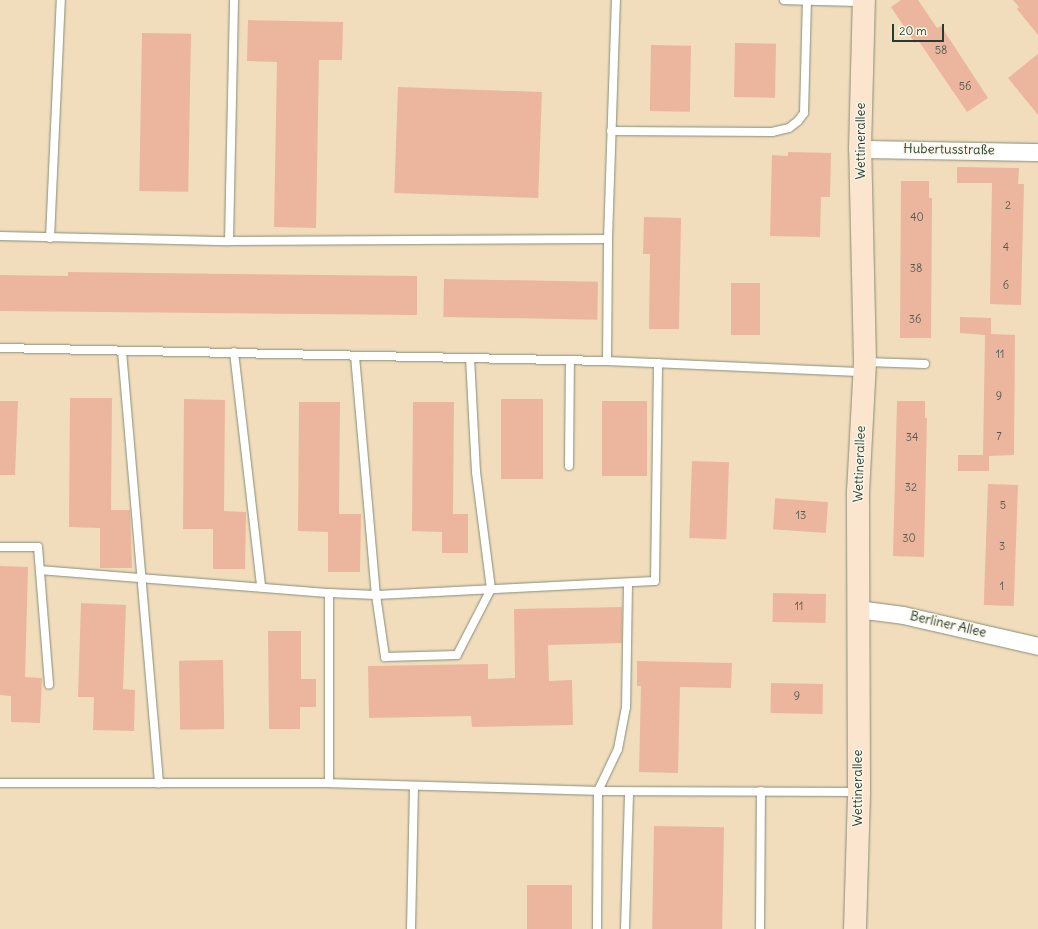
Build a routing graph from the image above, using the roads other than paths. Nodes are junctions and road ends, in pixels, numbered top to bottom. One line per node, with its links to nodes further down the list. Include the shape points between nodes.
1 (62, 0): 11 (lane)
2 (234, 0): 13 (lane)
3 (616, 0): 7 (lane)
4 (784, 0): 5 (lane)
5 (807, 0): 6 (lane); 7 (lane, via 804,113 789,128 772,132)
6 (864, 1): 8 (street, Wettinerallee)
7 (611, 131): 12 (lane)
8 (860, 149): 9 (street, Hubertusstraße); 23 (street, Wettinerallee)
9 (1038, 152)
10 (0, 236): 11 (lane)
11 (50, 238): 13 (lane)
12 (608, 239): 13 (lane); 20 (lane)
13 (229, 241)
14 (0, 348): 15 (lane)
15 (122, 351): 16 (lane); 27 (lane)
16 (234, 352): 17 (lane); 29 (lane)
17 (355, 356): 18 (lane); 32 (lane)
18 (470, 359): 19 (lane); 30 (lane, via 476,472)
19 (570, 361): 20 (lane); 24 (lane)
20 (607, 361): 21 (lane)
21 (658, 363): 23 (lane); 28 (lane, via 655,581)
22 (926, 364): 23 (lane)
23 (865, 367): 33 (street, Wettinerallee, via 858,492)
24 (569, 466)
25 (0, 547): 26 (lane, via 38,547)
26 (40, 570): 27 (lane); 35 (lane)
27 (143, 580): 29 (lane); 37 (lane)
28 (628, 583): 30 (lane); 40 (lane, via 626,707 618,749)
29 (261, 587): 31 (lane)
30 (491, 589): 32 (lane); 32 (lane, via 457,655 385,657)
31 (329, 593): 32 (lane); 38 (lane)
32 (376, 595)
33 (857, 609): 34 (street, Berliner Allee, via 903,615); 43 (street, Wettinerallee)
34 (1038, 646)
35 (49, 685)
36 (0, 783): 37 (lane)
37 (159, 783): 38 (lane)
38 (329, 783): 39 (lane)
39 (414, 786): 40 (lane); 44 (lane)
40 (598, 791): 42 (lane); 45 (lane)
41 (761, 791): 42 (lane); 43 (lane); 47 (lane)
42 (629, 792): 46 (lane)
43 (859, 792): 48 (street, Wettinerallee)
44 (411, 929)
45 (597, 929)
46 (625, 929)
47 (760, 929)
48 (855, 929)

